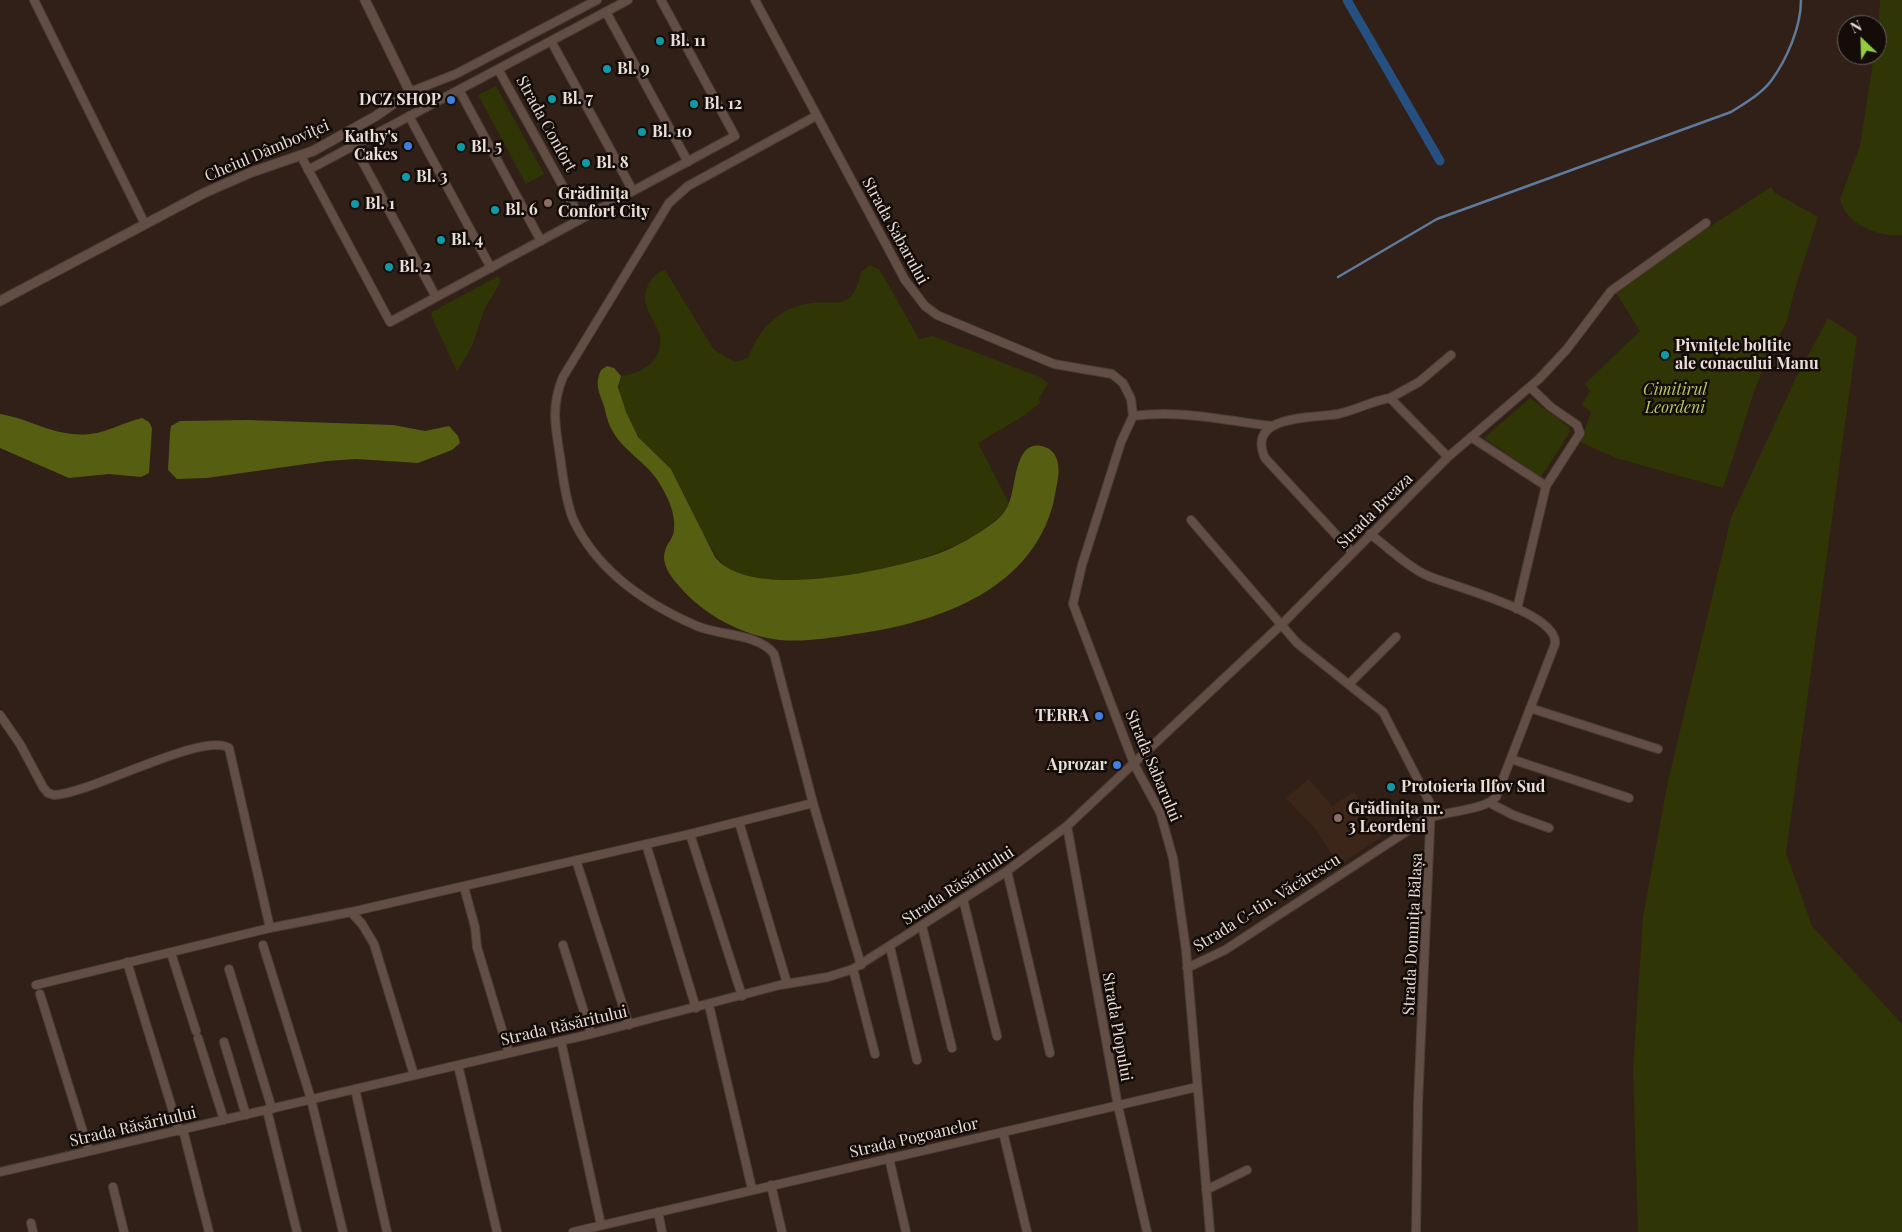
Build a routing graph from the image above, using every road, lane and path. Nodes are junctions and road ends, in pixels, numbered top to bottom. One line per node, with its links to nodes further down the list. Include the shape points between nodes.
1 (34, 0): 22 (street)
2 (365, 0): 12 (street)
3 (597, 0): 9 (street, Cheiul Dâmboviței)
4 (628, 0): 7 (street, Strada Confort)
5 (661, 0): 17 (street, via 735,136)
6 (755, 0): 14 (street, Strada Sabarului)
7 (606, 12): 8 (street, Strada Confort); 17 (street)
8 (551, 41): 10 (street, Strada Confort); 19 (street)
9 (486, 58): 10 (street); 12 (street, Cheiul Dâmboviței, via 448,78)
10 (496, 70): 11 (street, Strada Confort); 20 (street, Strada Confort)
11 (459, 90): 13 (street, Strada Confort); 23 (street)
12 (410, 92): 16 (street, Cheiul Dâmboviței, via 362,124)
13 (409, 116): 15 (street, Strada Confort); 24 (street)
14 (816, 116): 30 (street, Strada Sabarului, via 905,280 925,306 950,321 1054,364 1112,374 1129,393); 48 (street, via 688,186 669,203 563,377 554,412 569,507 578,529 602,563 627,586 664,610 705,630 760,643 774,654)
15 (354, 146): 18 (street, Strada Confort); 25 (street)
16 (301, 156): 18 (street); 22 (street, Cheiul Dâmboviței, via 239,177)
17 (688, 162): 19 (street)
18 (308, 170): 25 (street, via 390,322)
19 (633, 191): 20 (street)
20 (581, 219): 23 (street)
21 (1706, 223): 28 (street, Strada Breaza, via 1618,285 1567,349)
22 (145, 224): 26 (street, Cheiul Dâmboviței)
23 (541, 241): 24 (street)
24 (491, 268): 25 (street)
25 (436, 297)
26 (0, 301)
27 (1451, 355): 29 (street, via 1419,382)
28 (1530, 387): 32 (street, Strada Breaza); 34 (street, via 1580,430 1576,442)
29 (1390, 398): 31 (street, via 1339,414 1284,420); 33 (street)
30 (1133, 416): 31 (street, via 1183,415); 46 (street, Strada Sabarului, via 1121,442 1073,604)
31 (1272, 426): 37 (street, via 1261,445 1265,458)
32 (1471, 437): 33 (street, Strada Breaza); 34 (street)
33 (1448, 457): 36 (street, Strada Breaza)
34 (1546, 486): 38 (street)
35 (1191, 520): 39 (street, Strada Domnița Bălașa)
36 (1370, 534): 37 (street, Strada Breaza); 38 (street, via 1424,574)
37 (1352, 552): 39 (street, Strada Breaza)
38 (1517, 609): 42 (street, via 1549,628 1556,640)
39 (1282, 624): 41 (street, Strada Domnița Bălașa, via 1301,646); 46 (street, Strada Breaza)
40 (1396, 637): 41 (street)
41 (1349, 684): 50 (street, Strada Domnița Bălașa, via 1388,719 1429,798)
42 (1530, 708): 44 (street); 45 (street)
43 (0, 715): 62 (street, via 43,787 54,795 194,749 222,745 229,748)
44 (1658, 749)
45 (1511, 759): 47 (street); 49 (street, via 1496,797)
46 (1134, 764): 52 (street, Strada Breaza); 69 (street, Strada Sabarului, via 1155,802 1167,834)
47 (1628, 798)
48 (813, 803): 51 (street); 68 (street)
49 (1490, 803): 50 (street, Strada C-tin. Văcărescu); 53 (street)
50 (1432, 816): 69 (street, Strada C-tin. Văcărescu, via 1225,950); 124 (street, Strada Domnița Bălașa, via 1418,1104)
51 (739, 822): 54 (street); 71 (street)
52 (1067, 826): 57 (street, Strada Răsăritului); 92 (street, Strada Plopului)
53 (1549, 828)
54 (690, 834): 55 (street); 74 (street)
55 (646, 844): 56 (street); 76 (street)
56 (576, 860): 58 (street); 77 (street)
57 (1007, 871): 59 (street, Strada Răsăritului); 84 (street)
58 (464, 887): 60 (street); 83 (street, via 477,947)
59 (964, 899): 61 (street, Strada Răsăritului); 79 (street)
60 (351, 912): 62 (street); 88 (street, via 374,944)
61 (922, 926): 65 (street, Strada Răsăritului); 82 (street)
62 (270, 928): 66 (street)
63 (563, 944): 78 (street)
64 (263, 945): 91 (street)
65 (890, 947): 68 (street, Strada Răsăritului); 86 (street)
66 (171, 952): 67 (street); 95 (street)
67 (127, 962): 72 (street); 96 (street)
68 (857, 967): 71 (street, Strada Răsăritului, via 828,977); 85 (street)
69 (1187, 968): 89 (street, Strada Sabarului)
70 (229, 969): 93 (street)
71 (787, 984): 74 (street, Strada Răsăritului)
72 (36, 985)
73 (40, 994): 98 (street)
74 (742, 996): 75 (street, Strada Răsăritului)
75 (709, 1004): 76 (street, Strada Răsăritului); 104 (street)
76 (696, 1008): 77 (street, Strada Răsăritului)
77 (628, 1025): 78 (street, Strada Răsăritului)
78 (591, 1034): 80 (street, Strada Răsăritului)
79 (997, 1036)
80 (561, 1041): 83 (street, Strada Răsăritului); 108 (street)
81 (224, 1042): 94 (street)
82 (952, 1048)
83 (509, 1053): 87 (street, Strada Răsăritului)
84 (1050, 1053)
85 (876, 1054)
86 (917, 1060)
87 (458, 1065): 88 (street, Strada Răsăritului); 116 (street)
88 (414, 1075): 90 (street, Strada Răsăritului)
89 (1197, 1086): 92 (street, Strada Pogoanelor); 105 (street, Strada Sabarului)
90 (355, 1089): 91 (street, Strada Răsăritului); 115 (street)
91 (312, 1099): 93 (street, Strada Răsăritului); 114 (street)
92 (1118, 1106): 97 (street, Strada Pogoanelor); 122 (street, Strada Plopului)
93 (269, 1109): 94 (street, Strada Răsăritului); 113 (street)
94 (246, 1115): 95 (street, Strada Răsăritului)
95 (224, 1120): 96 (street, Strada Răsăritului)
96 (181, 1130): 98 (street, Strada Răsăritului); 112 (street)
97 (1003, 1132): 99 (street, Strada Pogoanelor); 121 (street)
98 (89, 1151): 101 (street, Strada Răsăritului)
99 (890, 1158): 102 (street, Strada Pogoanelor); 120 (street)
100 (1247, 1170): 105 (street)
101 (0, 1172)
102 (771, 1185): 104 (street, Strada Pogoanelor); 119 (street)
103 (113, 1187): 111 (street)
104 (752, 1189): 106 (street, Strada Pogoanelor)
105 (1206, 1190): 123 (street, Strada Sabarului)
106 (658, 1212): 108 (street, Strada Pogoanelor); 118 (street)
107 (30, 1224): 110 (street)
108 (601, 1225): 109 (street, Strada Pogoanelor)
109 (589, 1230): 117 (street, Strada Pogoanelor)
110 (33, 1232)
111 (124, 1232)
112 (209, 1232)
113 (297, 1232)
114 (343, 1232)
115 (387, 1232)
116 (496, 1232)
117 (573, 1232)
118 (662, 1232)
119 (782, 1232)
120 (906, 1232)
121 (1027, 1232)
122 (1147, 1232)
123 (1210, 1232)
124 (1416, 1232)

